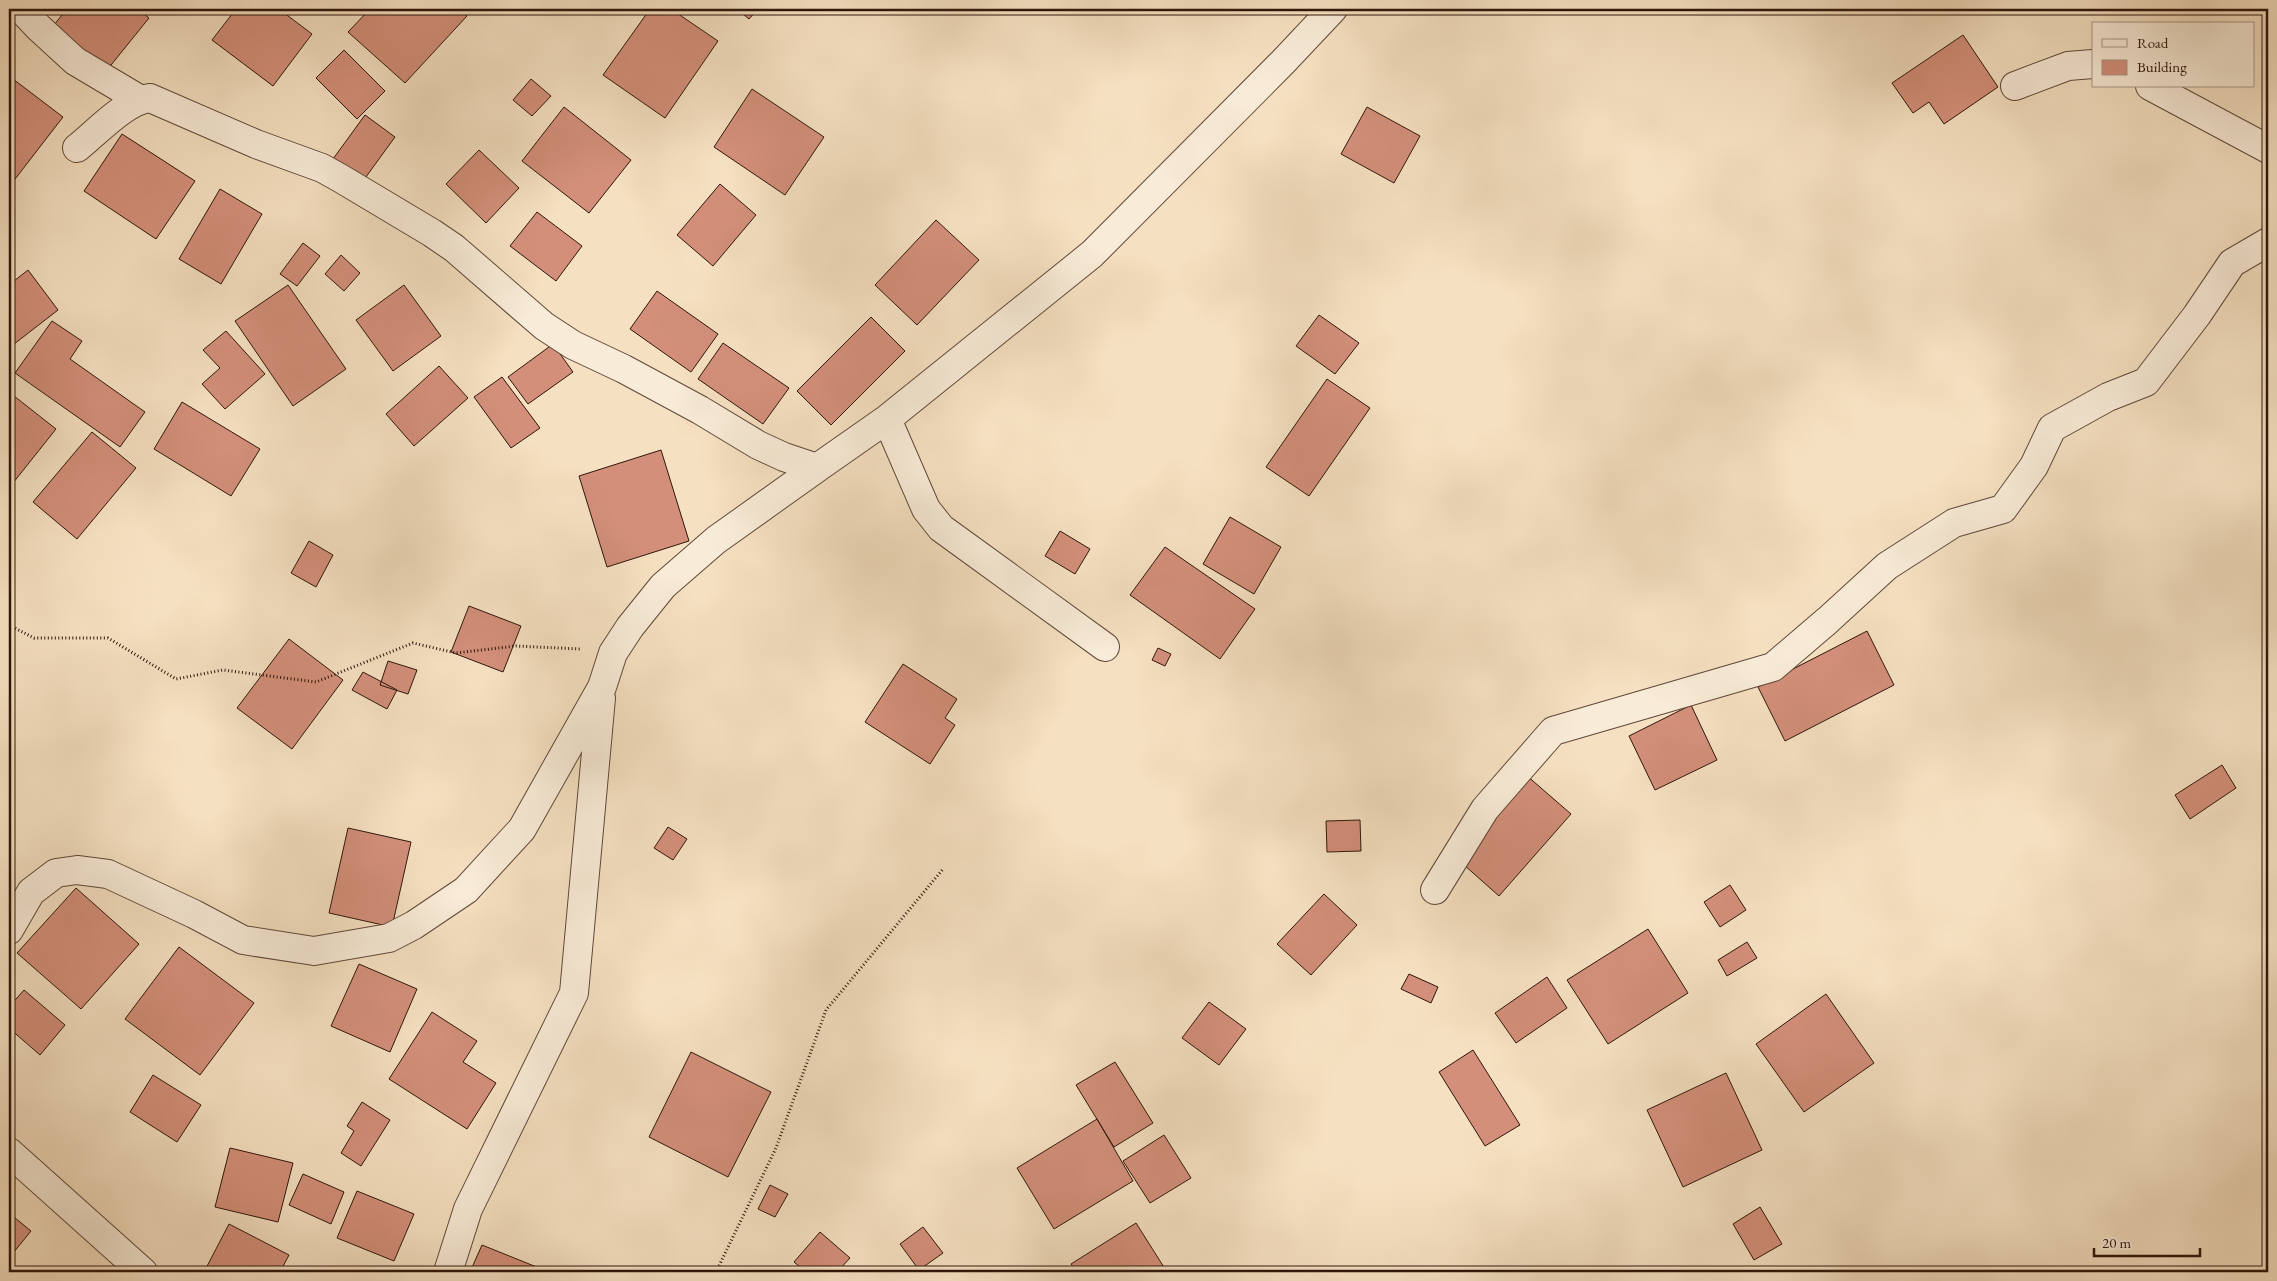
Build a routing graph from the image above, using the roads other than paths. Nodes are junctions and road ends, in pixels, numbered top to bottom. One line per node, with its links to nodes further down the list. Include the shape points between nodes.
1 (21, 9): 6 (street, via 76,61)
2 (1333, 9): 10 (street, via 1092,254)
3 (2092, 64): 4 (street, via 2068,66)
4 (2014, 86)
5 (2154, 88): 8 (street)
6 (139, 99): 7 (street); 11 (street, via 150,98 256,144 322,168 454,248 544,326 573,345 700,410 758,445)
7 (77, 148)
8 (2268, 148)
9 (2268, 242): 14 (street, via 2232,263 2146,382 2108,397 2052,428 2034,466 2004,509 1954,523 1887,566 1773,667 1553,730 1486,809)
10 (887, 419): 11 (street); 12 (street, via 926,509 940,528)
11 (817, 468): 13 (street, via 716,540 663,586 612,653)
12 (1105, 647)
13 (602, 687): 15 (street, via 522,829 466,890 427,918 389,938 314,952 243,940 108,874 77,870 56,873 31,892); 18 (street, via 574,992 468,1209)
14 (1435, 890)
15 (9, 930)
16 (9, 1152): 17 (street)
17 (143, 1272)
18 (448, 1272)

